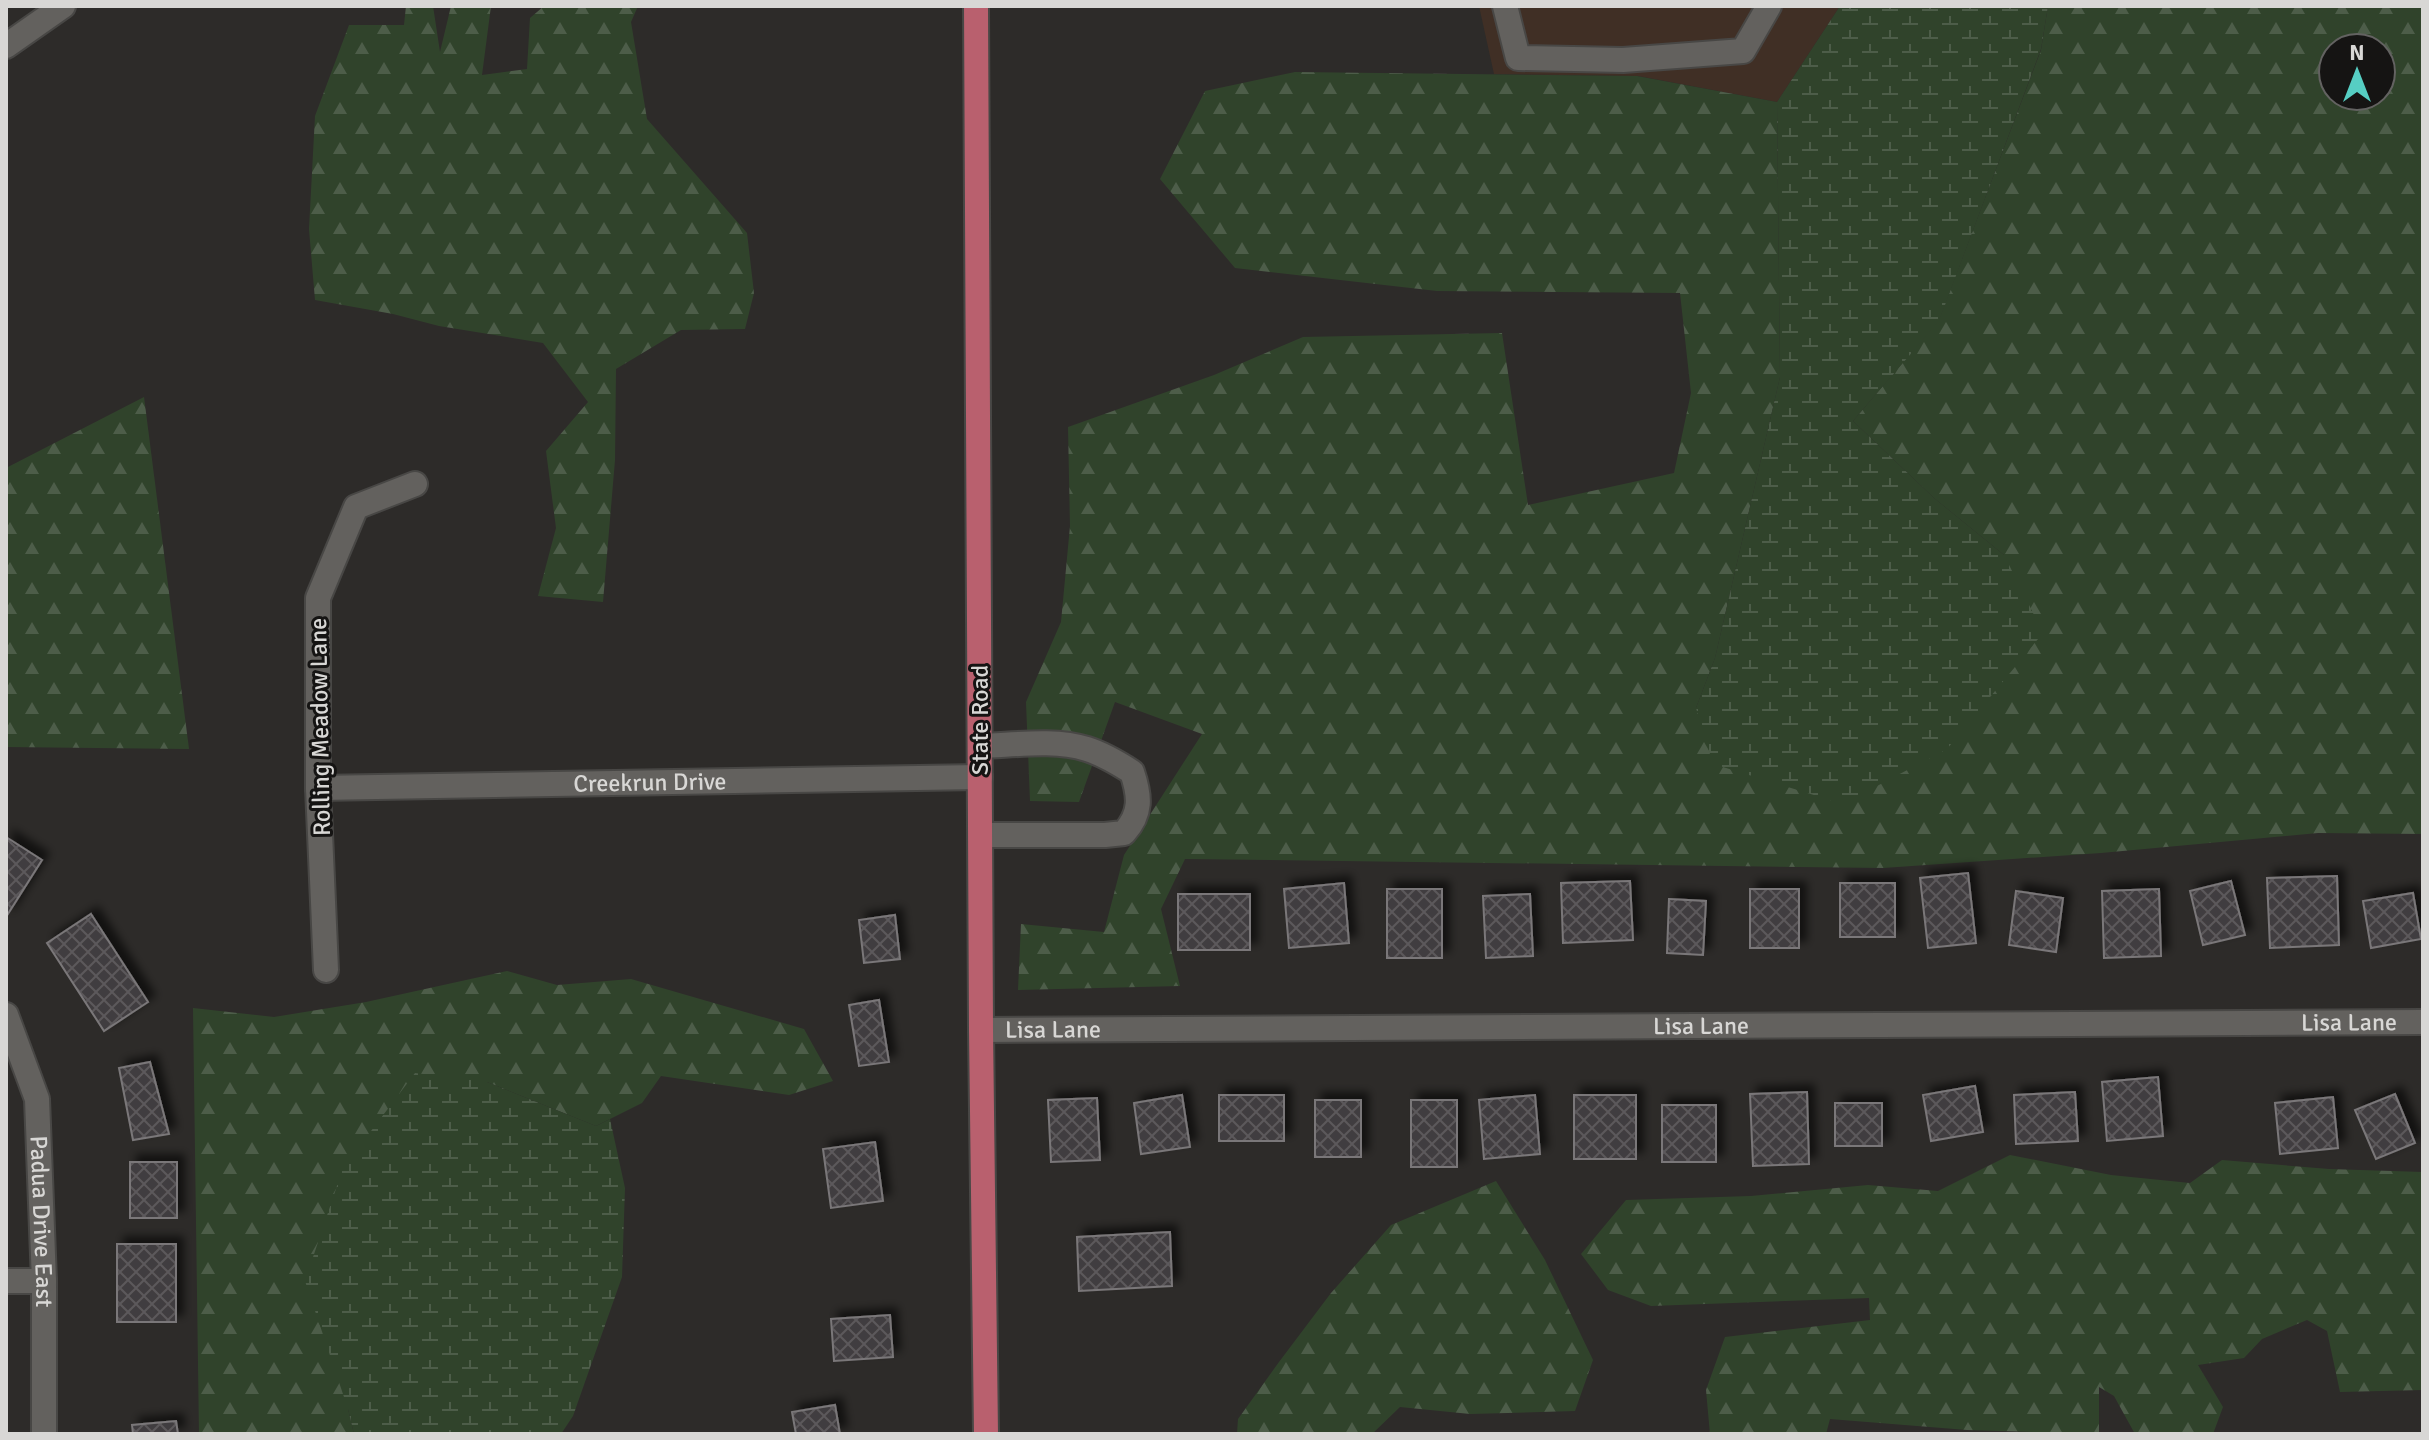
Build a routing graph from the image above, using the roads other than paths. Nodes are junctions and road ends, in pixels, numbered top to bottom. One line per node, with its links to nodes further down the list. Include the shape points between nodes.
1 (63, 6): 5 (street)
2 (976, 6): 7 (main road, State Road)
3 (1505, 6): 4 (street, via 1518,58 1623,60 1743,51)
4 (1769, 6)
5 (6, 46)
6 (415, 484): 9 (street, Rolling Meadow Lane, via 356,507 318,598)
7 (980, 746): 8 (main road, State Road); 10 (street, via 1083,748 1132,772 1139,791 1138,813 1124,833)
8 (980, 777): 9 (street, Creekrun Drive); 10 (main road, State Road)
9 (318, 788): 11 (street, Rolling Meadow Lane)
10 (981, 835): 14 (main road, State Road)
11 (326, 970)
12 (6, 1015): 16 (street, Padua Drive East, via 37,1099)
13 (2423, 1022): 14 (street, Lisa Lane)
14 (981, 1030): 18 (main road, State Road)
15 (6, 1281): 16 (street)
16 (44, 1281): 17 (street, Padua Drive East)
17 (44, 1434)
18 (986, 1434)

